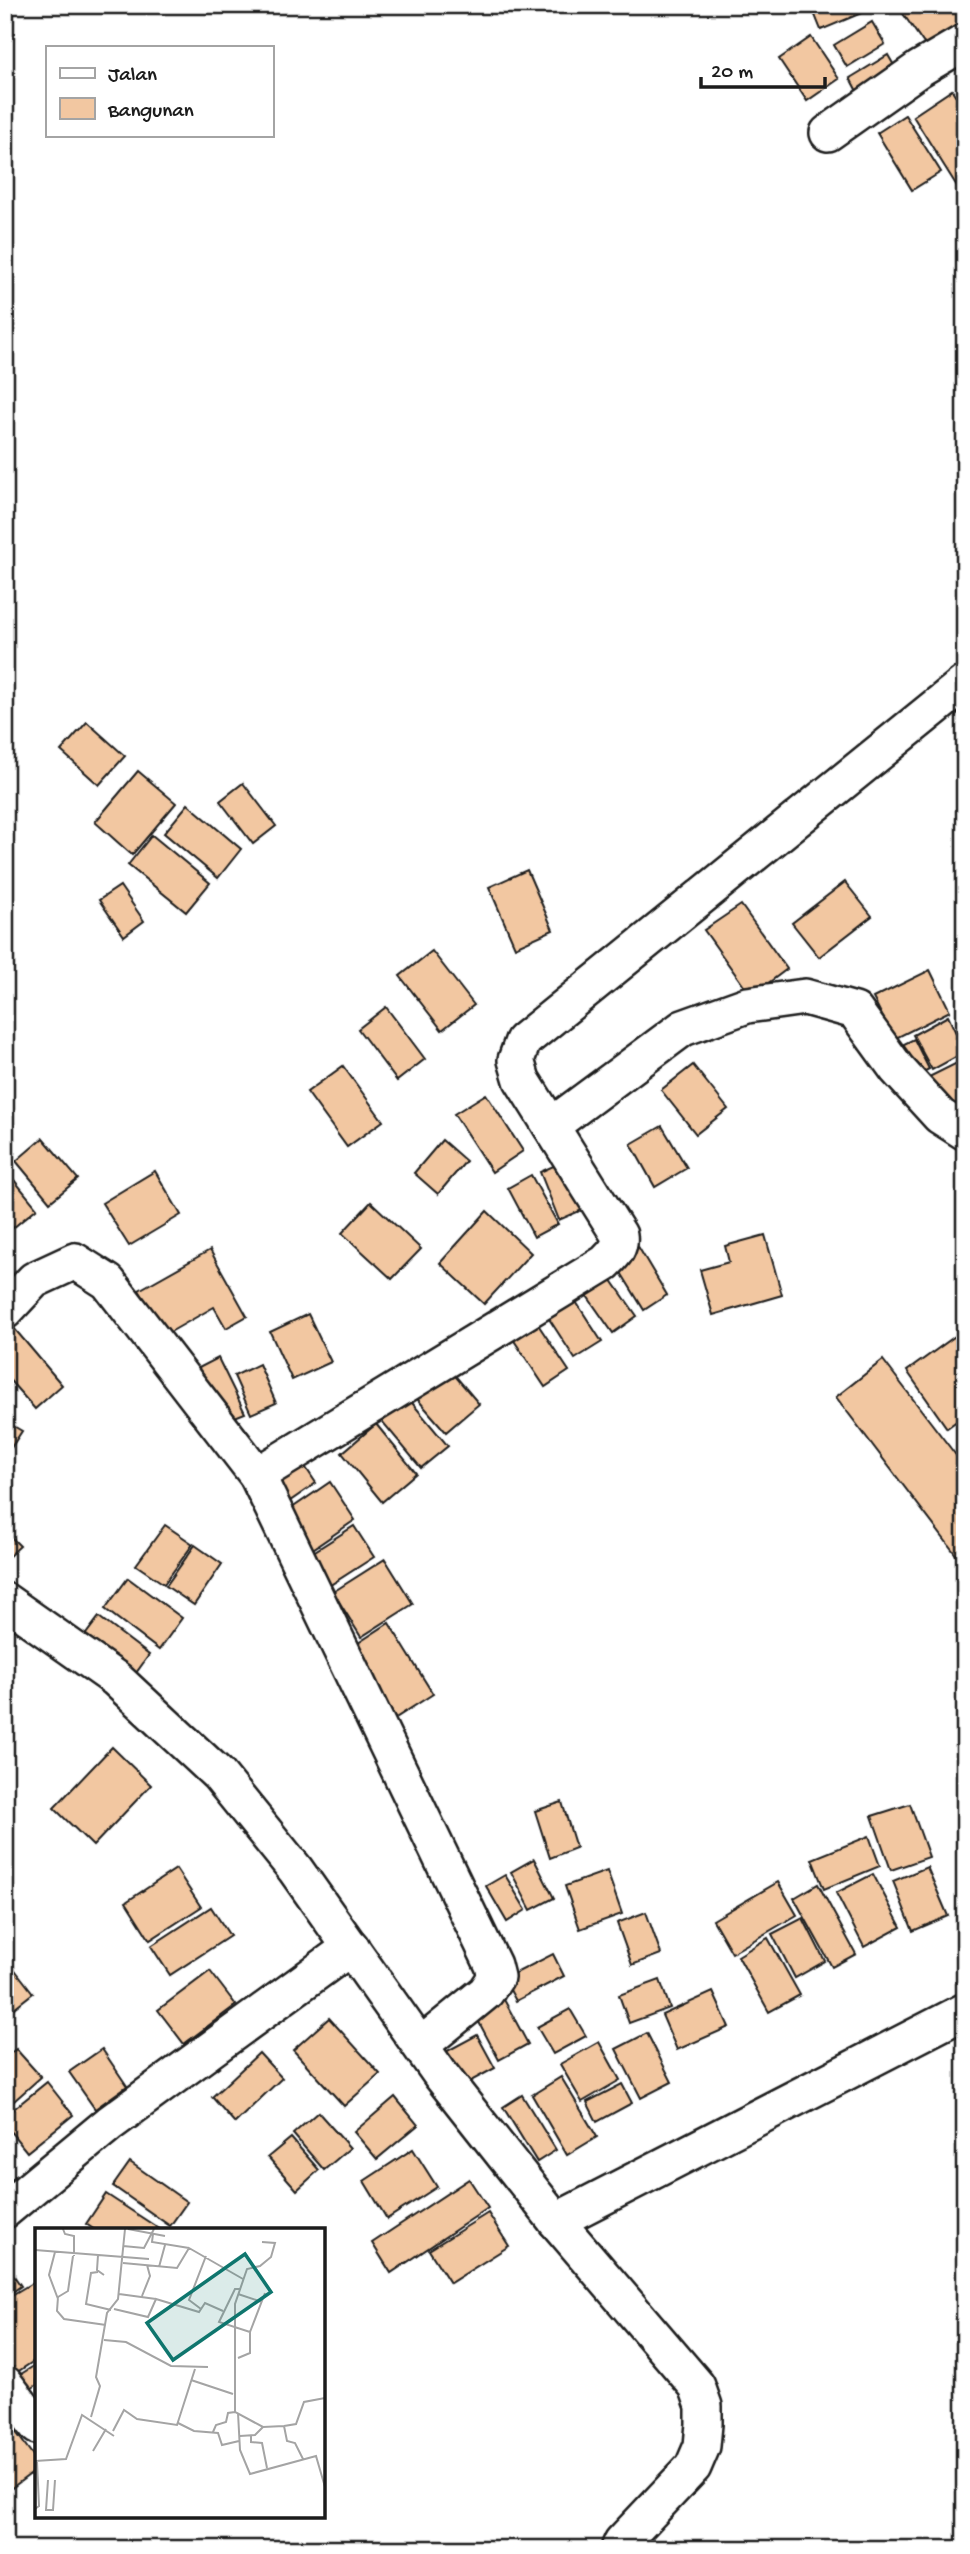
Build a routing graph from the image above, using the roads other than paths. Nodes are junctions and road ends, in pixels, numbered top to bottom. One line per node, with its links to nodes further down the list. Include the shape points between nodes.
1 (965, 42): 2 (street)
2 (828, 134)
3 (965, 683): 4 (street, via 523,1041 516,1060 522,1080)
4 (551, 1126): 5 (street, via 682,1028 747,1005 806,997 855,1011 897,1069 940,1116); 7 (street, via 619,1235 616,1252 605,1263)
5 (965, 1132)
6 (5, 1311): 7 (street, via 34,1280 75,1261 108,1282)
7 (257, 1475): 11 (street, via 493,1965 496,1977 486,1992)
8 (5, 1601): 9 (street, via 116,1679 218,1773)
9 (351, 1947): 11 (street); 12 (street, via 110,2123)
10 (965, 2011): 13 (street)
11 (421, 2045): 13 (street)
12 (5, 2210)
13 (556, 2221): 16 (street, via 696,2386 704,2406 702,2446 694,2466)
14 (5, 2384): 15 (street)
15 (35, 2423)
16 (619, 2549)

